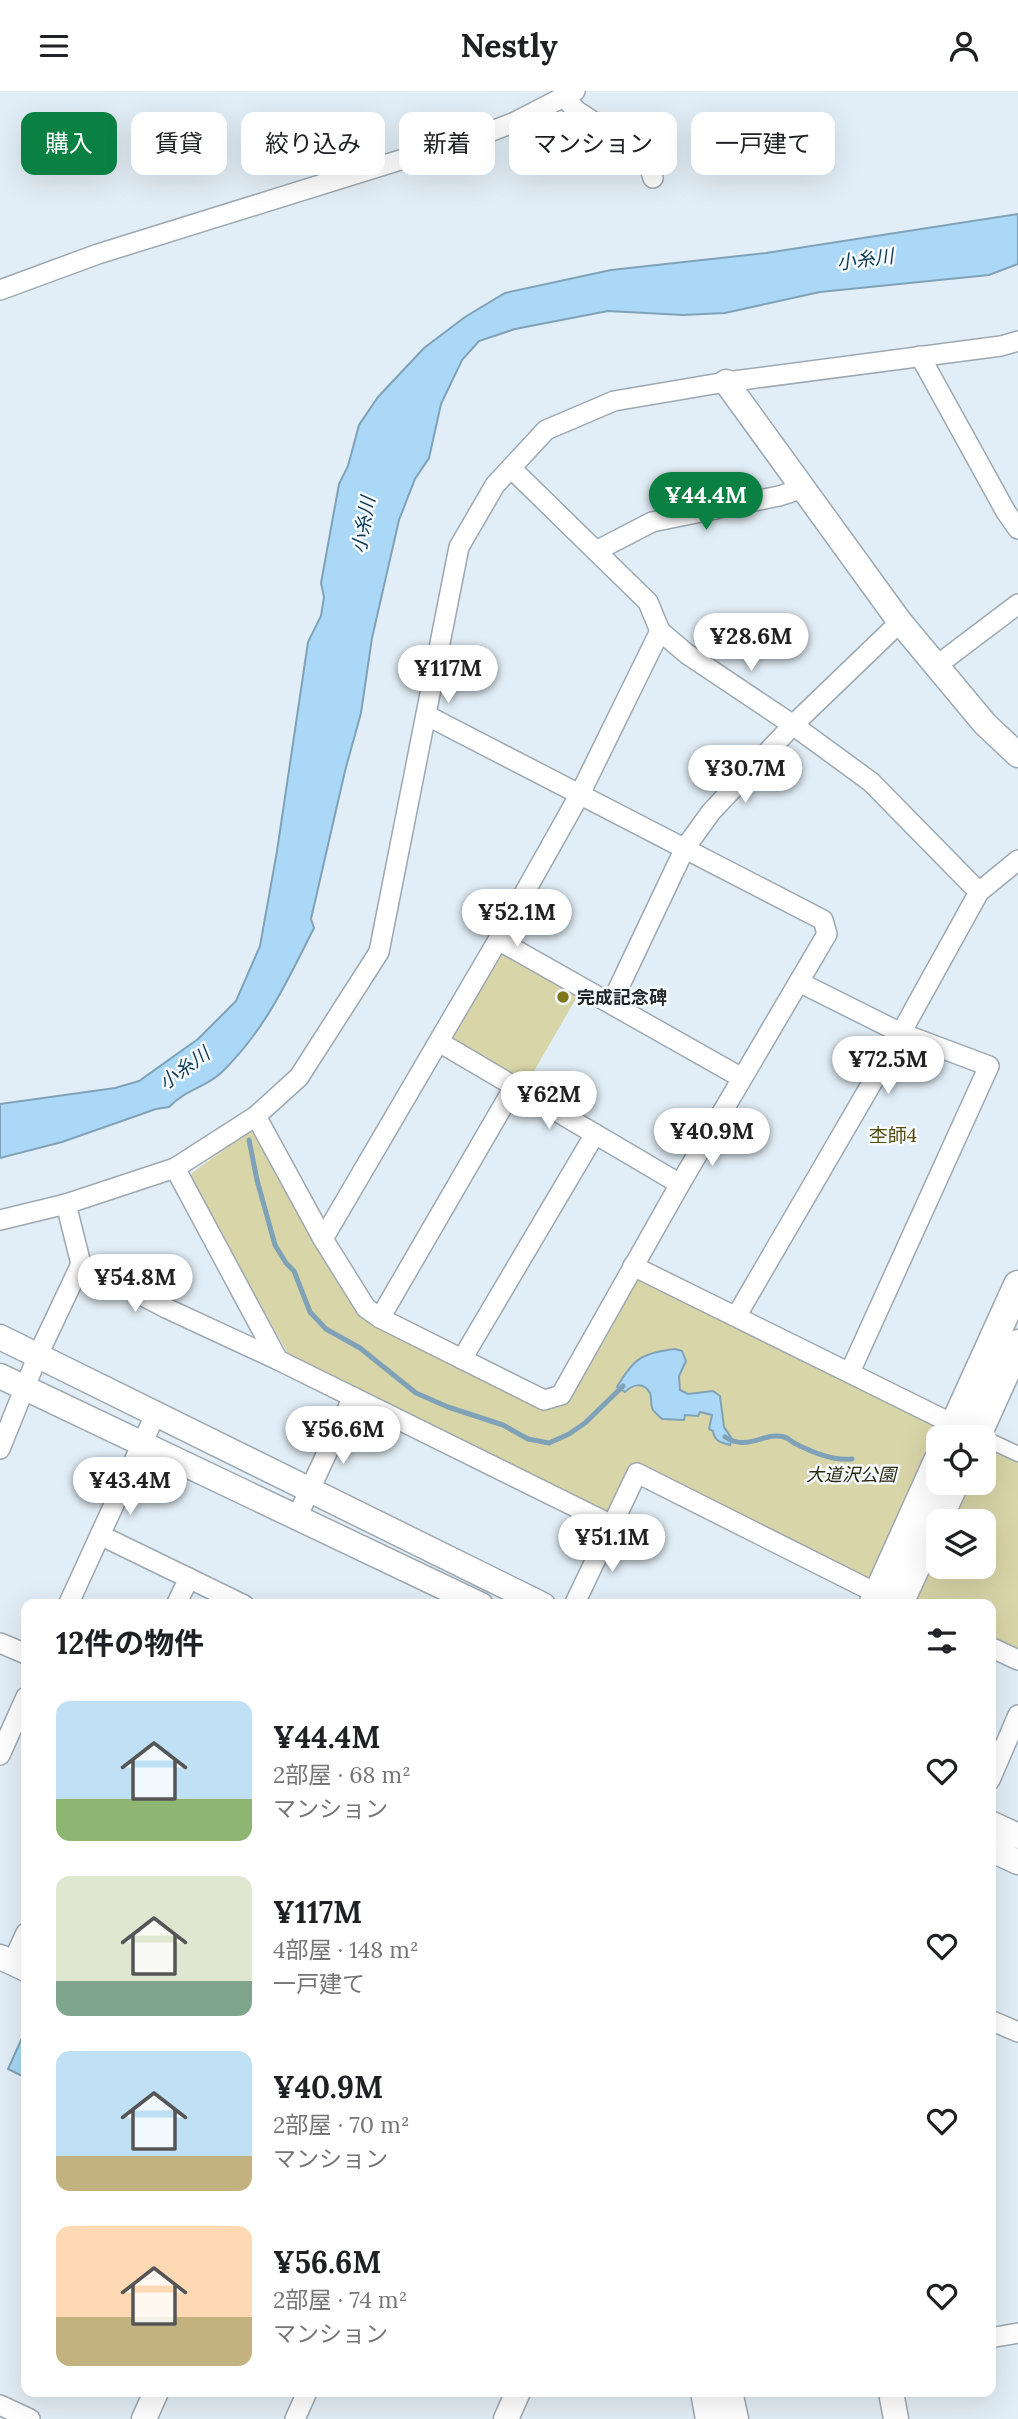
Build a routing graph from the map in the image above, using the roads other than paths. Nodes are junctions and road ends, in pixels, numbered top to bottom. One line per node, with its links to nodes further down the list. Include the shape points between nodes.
1 (570, 94): 2 (street, via 577,111 646,156); 3 (street, via 487,134 98,254)
2 (653, 178)
3 (0, 290)
4 (1018, 341): 5 (street)
5 (920, 356): 6 (street); 9 (street)
6 (726, 382): 7 (street, via 614,401 546,431); 8 (street)
7 (511, 468): 10 (street); 15 (street, via 495,485 459,547)
8 (804, 488): 10 (street, via 652,522); 12 (street)
9 (1018, 529)
10 (596, 551): 13 (street, via 648,602)
11 (1018, 604): 14 (street)
12 (901, 622): 14 (street); 16 (street)
13 (660, 631): 16 (street); 18 (street)
14 (936, 666): 17 (street)
15 (426, 715): 18 (street); 29 (street, via 379,952 299,1077)
16 (793, 725): 19 (street, via 710,812); 21 (street, via 871,782)
17 (1018, 755)
18 (580, 794): 19 (street); 22 (street)
19 (685, 848): 23 (street, via 823,920 827,934); 24 (street)
20 (1018, 860): 21 (street)
21 (979, 892): 25 (street)
22 (498, 940): 24 (street); 26 (street)
23 (799, 982): 25 (street); 27 (street)
24 (611, 1004): 27 (street)
25 (901, 1033): 39 (street); 46 (street, via 989,1066)
26 (439, 1042): 28 (street); 35 (street)
27 (742, 1078): 32 (street)
28 (514, 1087): 30 (street); 40 (street)
29 (256, 1116): 31 (street); 35 (street)
30 (595, 1134): 32 (street); 44 (street)
31 (175, 1168): 33 (street); 45 (street)
32 (680, 1184): 37 (street)
33 (66, 1204): 34 (street); 36 (street)
34 (0, 1220)
35 (323, 1239): 40 (street, via 366,1308)
36 (82, 1264): 43 (street); 45 (street)
37 (633, 1266): 39 (street); 44 (street, via 561,1395 544,1400)
38 (1018, 1285): 52 (main road)
39 (737, 1315): 46 (street)
40 (380, 1318): 44 (street)
41 (0, 1337): 43 (street)
42 (1018, 1344): 53 (main road)
43 (38, 1355): 48 (street); 50 (street)
44 (462, 1359)
45 (278, 1360): 49 (street)
46 (850, 1372): 51 (street)
47 (0, 1376): 48 (street)
48 (25, 1388): 54 (street); 56 (street)
49 (353, 1397): 58 (street); 62 (street)
50 (156, 1413): 54 (street); 58 (street)
51 (953, 1425)
52 (973, 1425)
53 (975, 1425)
54 (142, 1444): 61 (street); 63 (street)
55 (996, 1445): 57 (street)
56 (0, 1450)
57 (1018, 1454)
58 (309, 1491): 61 (street); 69 (street)
59 (926, 1495): 72 (main road)
60 (948, 1495): 73 (main road)
61 (297, 1517): 68 (street)
62 (612, 1525): 70 (street); 71 (street, via 638,1473)
63 (100, 1535): 64 (street); 65 (street)
64 (189, 1578): 66 (street); 67 (street)
65 (71, 1599)
66 (179, 1599)
67 (232, 1599)
68 (468, 1599)
69 (524, 1599)
70 (577, 1599)
71 (884, 1599)
72 (891, 1599)
73 (892, 1599)
74 (0, 1643): 76 (street)
75 (996, 1650): 77 (street)
76 (21, 1652)
77 (1018, 1660)
78 (21, 1708): 80 (street)
79 (1018, 1715): 81 (street)
80 (0, 1755)
81 (996, 1766)
82 (996, 1826): 83 (street)
83 (1018, 1836)
84 (996, 1852): 85 (street)
85 (1018, 1862)
86 (21, 1945): 87 (street)
87 (13, 1963)
88 (996, 2023): 89 (street)
89 (1018, 2032)
90 (1018, 2333): 91 (street)
91 (996, 2337)
92 (154, 2397): 100 (street)
93 (305, 2397): 101 (street)
94 (516, 2397): 102 (street)
95 (706, 2397): 103 (main road)
96 (729, 2397): 104 (main road)
97 (892, 2397): 105 (street)
98 (0, 2405): 99 (street)
99 (27, 2418)
100 (144, 2419)
101 (295, 2419)
102 (506, 2419)
103 (710, 2419)
104 (734, 2419)
105 (896, 2419)

